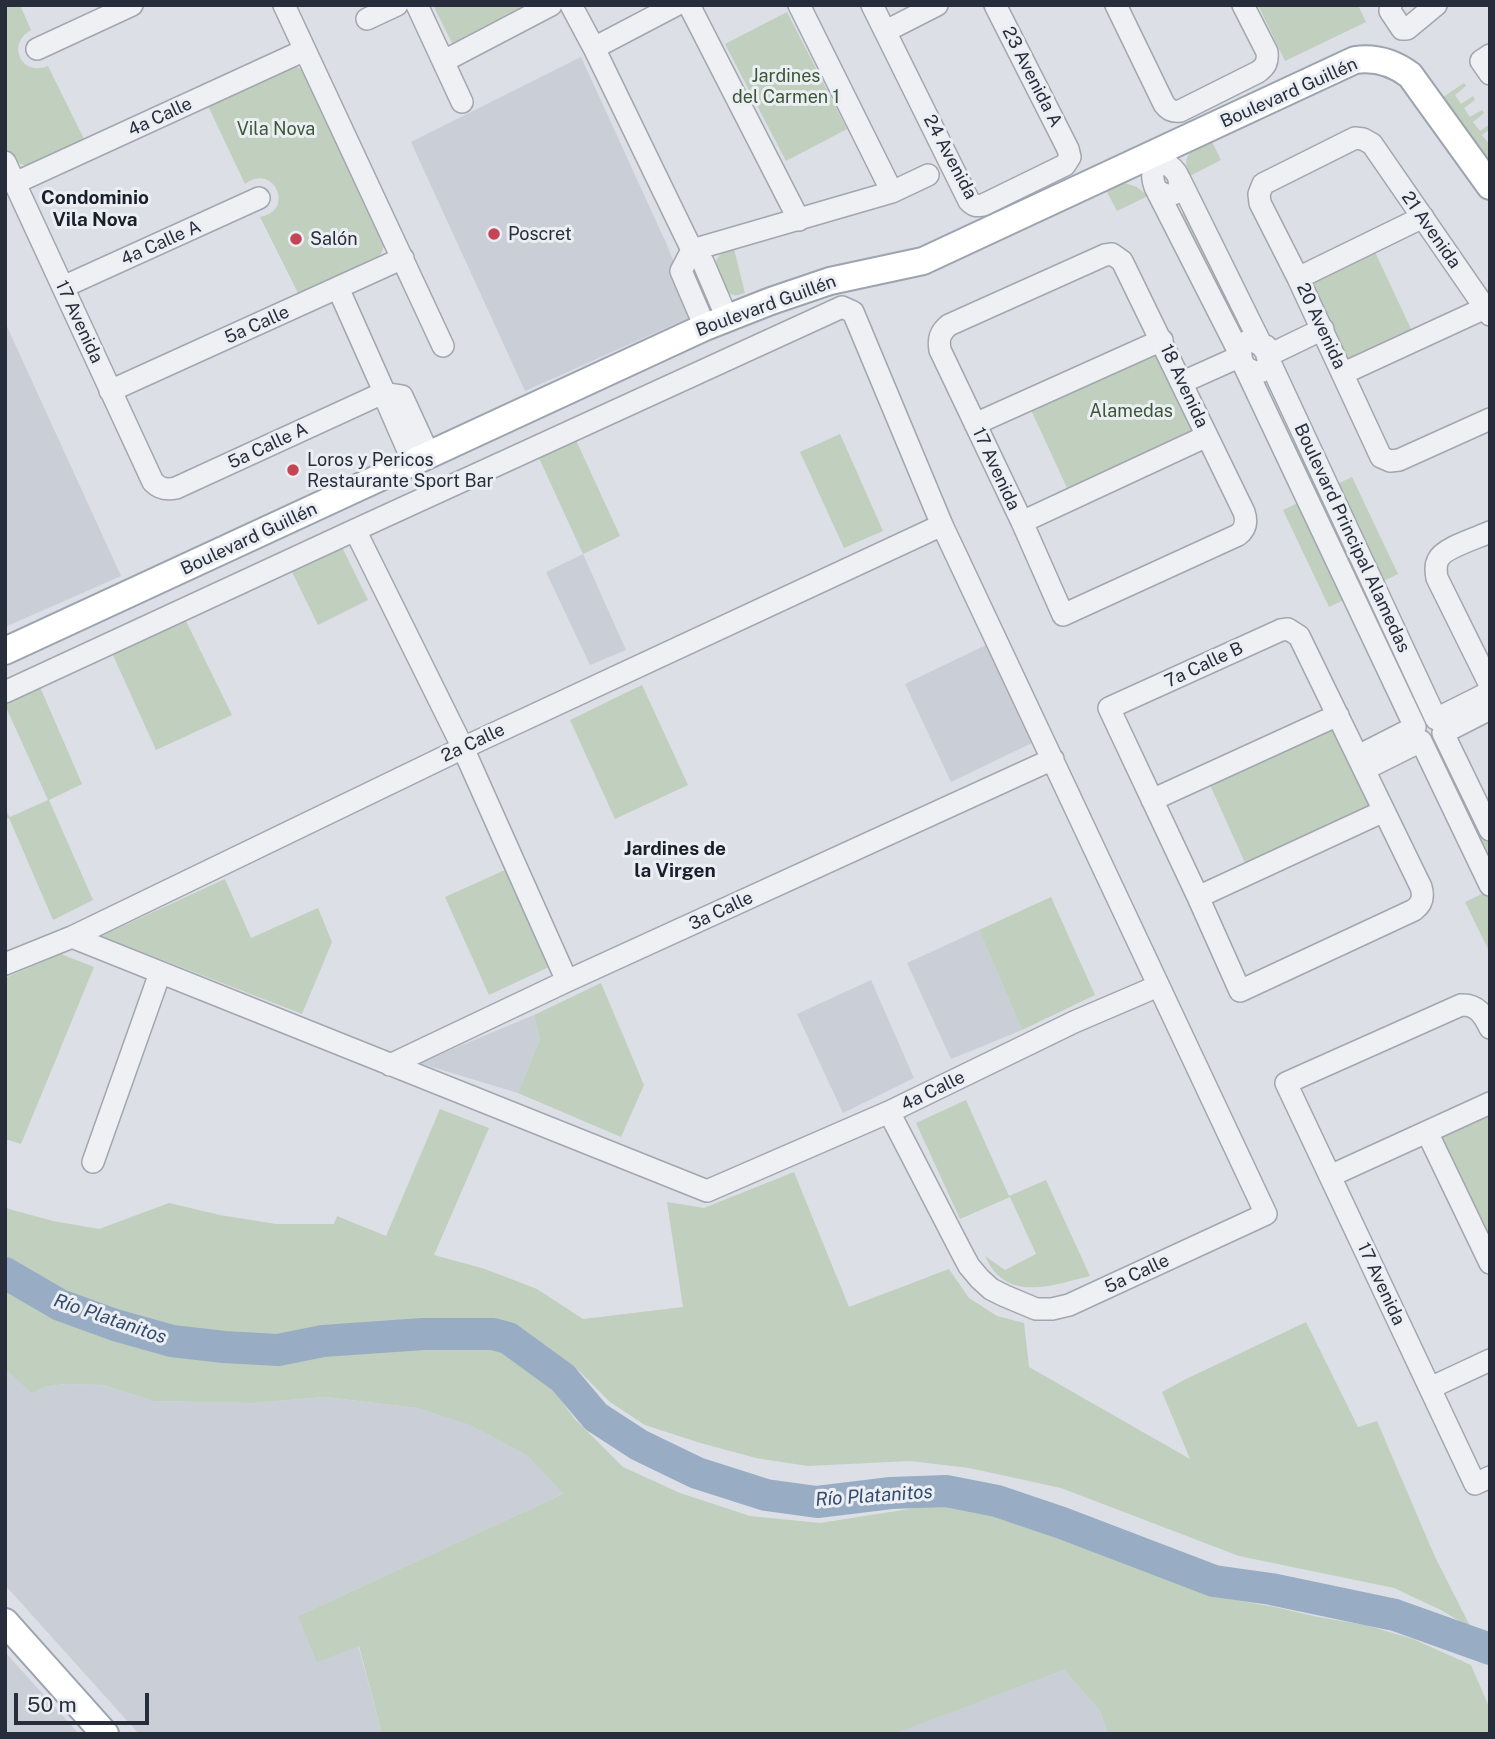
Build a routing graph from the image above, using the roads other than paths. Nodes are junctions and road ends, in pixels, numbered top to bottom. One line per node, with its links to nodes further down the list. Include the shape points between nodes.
1 (132, 5): 19 (street)
2 (284, 5): 21 (street)
3 (397, 5): 17 (street)
4 (417, 5): 23 (street)
5 (551, 5): 23 (street)
6 (572, 5): 20 (street)
7 (676, 5): 20 (street)
8 (690, 5): 39 (street)
9 (799, 5): 35 (street)
10 (872, 5): 18 (street, 24 Avenida)
11 (937, 5): 18 (street)
12 (995, 5): 27 (street, 23 Avenida A)
13 (1116, 5): 14 (street, via 1164,104 1174,112 1265,66 1266,52)
14 (1243, 5)
15 (1391, 5): 16 (street, via 1402,29)
16 (1436, 5)
17 (367, 19)
18 (886, 31): 27 (street, 24 Avenida, via 973,205 983,205 1065,165 1070,158)
19 (37, 48)
20 (594, 48): 40 (street)
21 (305, 50): 32 (street, 4a Calle); 41 (street)
22 (1490, 55): 24 (street, via 1481,61)
23 (443, 61): 25 (street)
24 (1490, 74)
25 (462, 102)
26 (1178, 143): 29 (main road, Boulevard Guillén); 31 (street, via 1171,157); 33 (main road, Boulevard Guillén, via 1348,63 1380,60 1416,81)
27 (1068, 149)
28 (5, 162): 32 (street, 17 Avenida)
29 (1125, 168): 34 (street, via 1140,172); 46 (main road, Boulevard Guillén, via 923,261 830,281)
30 (928, 175): 35 (street)
31 (1178, 176): 34 (street, via 1174,194 1164,195); 51 (street, Boulevard Principal Alamedas)
32 (15, 183): 43 (street, 17 Avenida)
33 (1490, 186)
34 (1156, 187): 52 (street, Boulevard Principal Alamedas)
35 (892, 192): 39 (street)
36 (259, 198): 43 (street, 4a Calle A)
37 (1260, 203): 38 (street, 21 Avenida, via 1265,182 1355,138 1372,145); 42 (street, 20 Avenida)
38 (1423, 218): 42 (street); 45 (street, 21 Avenida)
39 (799, 220): 40 (street)
40 (692, 250): 46 (street, via 703,262)
41 (402, 258): 44 (street, 5a Calle); 50 (street)
42 (1298, 278): 48 (street, 20 Avenida)
43 (63, 287): 55 (street, 17 Avenida)
44 (338, 288): 55 (street, 5a Calle); 56 (street, via 383,389)
45 (1488, 312): 53 (street)
46 (716, 323): 60 (main road, Boulevard Guillén)
47 (949, 325): 49 (street, 18 Avenida, via 1105,255 1114,255 1122,261); 58 (street, 17 Avenida, via 940,336 940,350)
48 (1320, 325): 51 (street); 53 (street, 20 Avenida)
49 (1162, 340): 54 (street, 18 Avenida); 58 (street)
50 (443, 346)
51 (1265, 352): 52 (street, via 1268,364 1262,371 1253,372); 74 (street, Boulevard Principal Alamedas)
52 (1243, 361): 54 (street); 75 (street, Boulevard Principal Alamedas)
53 (1343, 373): 57 (street, 20 Avenida, via 1378,452 1387,461 1399,460)
54 (1185, 388): 59 (street, 18 Avenida)
55 (110, 391): 61 (street, 17 Avenida)
56 (392, 394): 60 (street); 61 (street, 5a Calle A, via 176,488 162,489)
57 (1490, 419)
58 (975, 424): 62 (street, 17 Avenida)
59 (1208, 436): 62 (street); 66 (street, 18 Avenida, via 1244,512 1245,527 1238,535)
60 (421, 459): 68 (main road, Boulevard Guillén)
61 (153, 482)
62 (1022, 522): 66 (street, 17 Avenida)
63 (942, 525): 64 (street, via 853,312 842,307); 76 (street, 2a Calle); 77 (street)
64 (355, 530): 70 (street); 76 (street)
65 (1490, 532): 67 (street, via 1444,553 1437,561 1436,573)
66 (1063, 615)
67 (1482, 647): 69 (street)
68 (5, 651)
69 (1490, 685)
70 (5, 692)
71 (1490, 692): 74 (street)
72 (1490, 709): 74 (street)
73 (1338, 715): 78 (street); 79 (street); 79 (street, 7a Calle B, via 1299,636 1290,630 1281,630 1109,708)
74 (1440, 726): 75 (street, via 1443,738 1437,746 1427,746); 81 (street, Boulevard Principal Alamedas)
75 (1418, 734): 78 (street); 82 (street, Boulevard Principal Alamedas)
76 (463, 748): 84 (street, 2a Calle); 87 (street)
77 (1053, 759): 87 (street, 3a Calle); 88 (street)
78 (1361, 763): 80 (street)
79 (1152, 800): 83 (street)
80 (1384, 811): 83 (street); 83 (street, via 1421,887 1422,899 1414,910 1240,990)
81 (1490, 830)
82 (1490, 885)
83 (1198, 897)
84 (72, 937): 85 (street, 2a Calle); 86 (street)
85 (5, 964)
86 (160, 973): 90 (street); 94 (street)
87 (567, 981): 90 (street, 3a Calle)
88 (1158, 986): 92 (street, 4a Calle); 92 (street, 5a Calle, via 1266,1214 1069,1306 1036,1309 992,1289 969,1266)
89 (1488, 1023): 95 (street, 17 Avenida, via 1471,1005 1461,1004 1286,1083)
90 (390, 1065): 92 (street, 4a Calle, via 706,1191)
91 (1490, 1103): 93 (street)
92 (889, 1112)
93 (1427, 1132): 95 (street); 96 (street)
94 (93, 1162)
95 (1330, 1176): 98 (street, 17 Avenida)
96 (1490, 1263)
97 (1490, 1360): 98 (street)
98 (1430, 1388): 99 (street, 17 Avenida)
99 (1483, 1481)
100 (5, 1622): 101 (main road)
101 (105, 1734)

